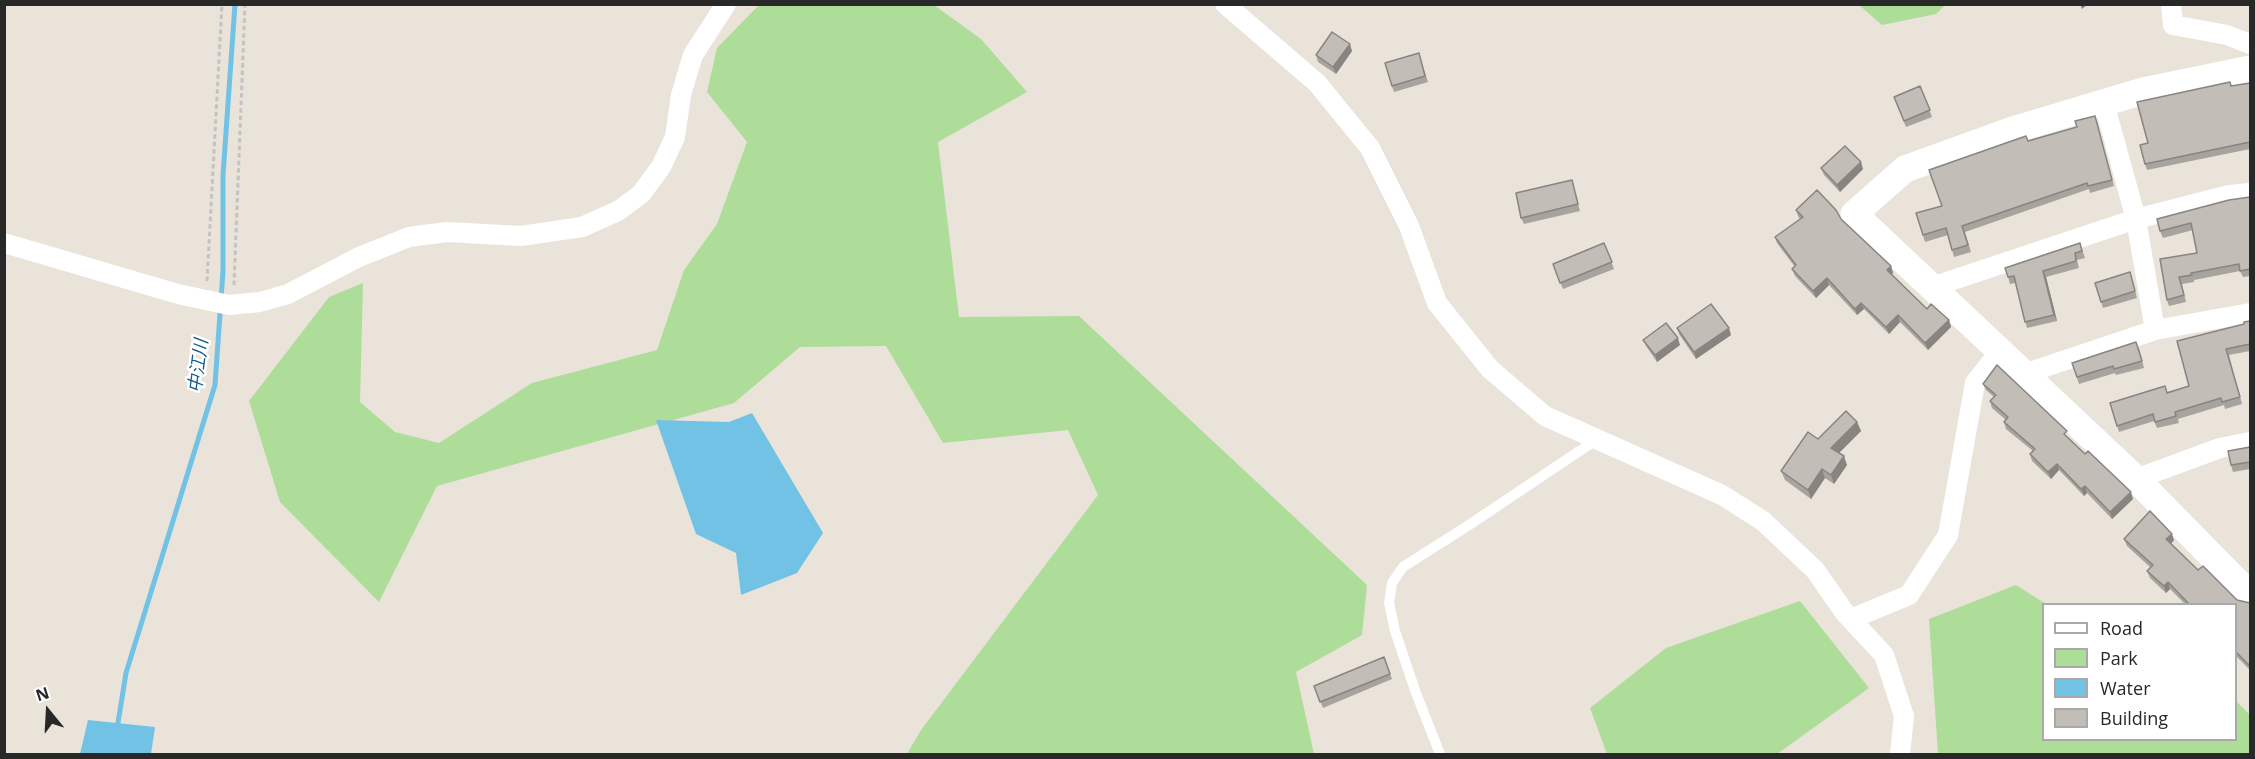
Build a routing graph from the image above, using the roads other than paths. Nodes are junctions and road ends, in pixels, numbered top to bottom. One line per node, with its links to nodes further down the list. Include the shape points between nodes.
1 (726, 4): 9 (street, via 693,55 681,95 675,137 661,167 641,194 618,211 582,227 521,236 447,232 409,237 358,256 288,294 260,302 220,303)
2 (1226, 4): 15 (street, via 1317,83 1370,148 1409,226 1437,303 1490,369 1545,416)
3 (2171, 4): 4 (street, via 2173,25 2227,35)
4 (2250, 44)
5 (2250, 69): 6 (street)
6 (2104, 103): 8 (street); 10 (street, via 2013,130 1905,169 1854,213)
7 (2250, 193): 8 (street)
8 (2136, 219): 10 (street); 12 (street)
9 (4, 243)
10 (1932, 287): 13 (street)
11 (2250, 313): 12 (street)
12 (2155, 330): 14 (street)
13 (2000, 351): 14 (street); 19 (street, via 1975,383 1948,535 1909,595)
14 (2024, 374): 17 (street)
15 (1599, 438): 19 (street, via 1722,495 1763,521 1815,570); 20 (lane, via 1402,567 1392,583 1389,603 1395,631)
16 (2250, 442): 17 (street, via 2220,448)
17 (2136, 479): 18 (street)
18 (2249, 592)
19 (1851, 619): 21 (street, via 1884,655 1904,716)
20 (1440, 754)
21 (1900, 754)

